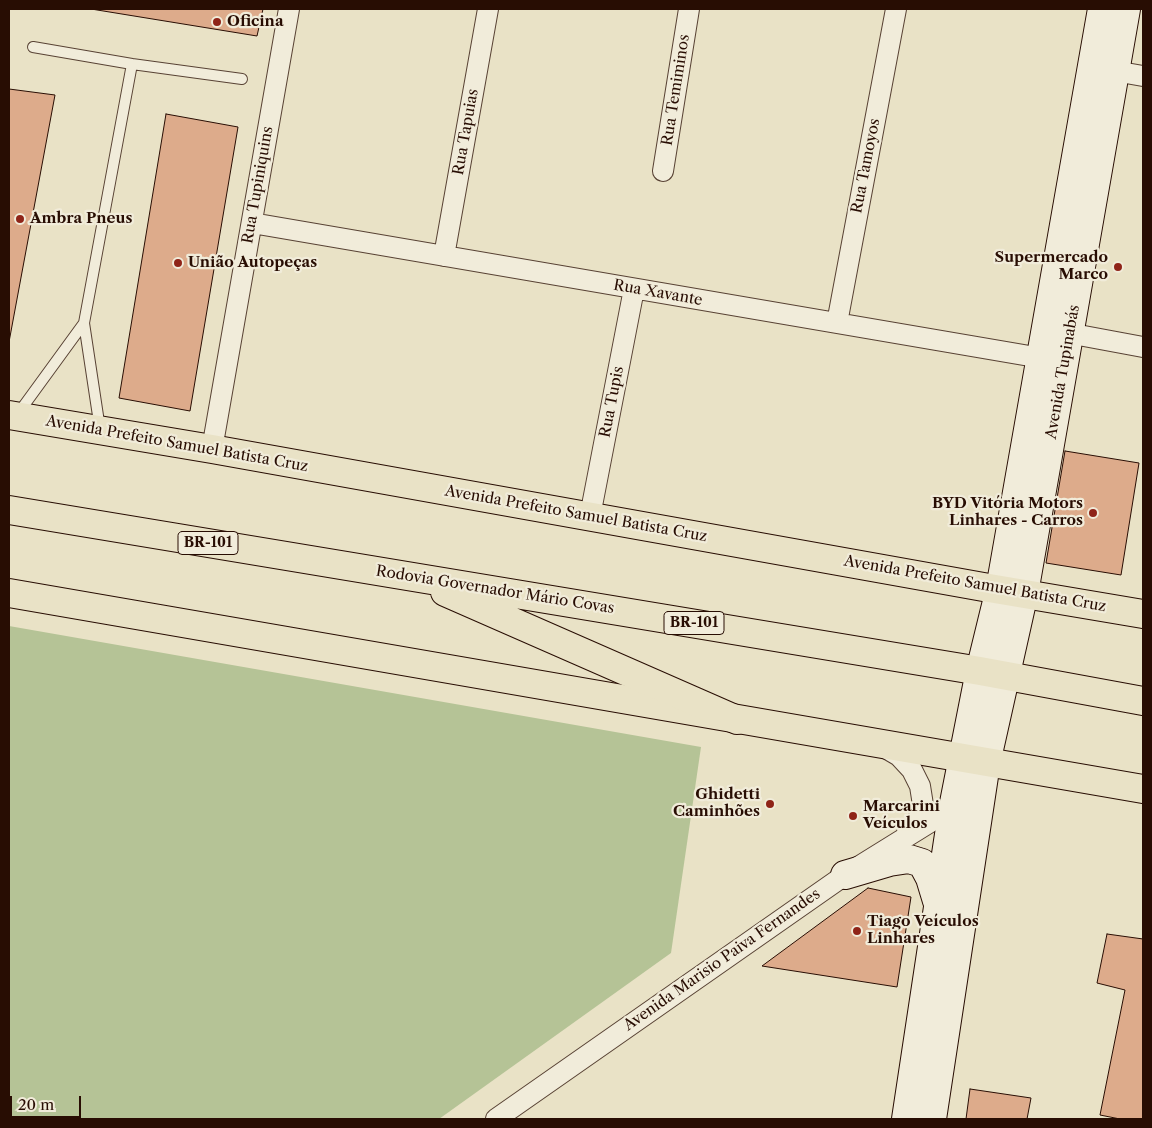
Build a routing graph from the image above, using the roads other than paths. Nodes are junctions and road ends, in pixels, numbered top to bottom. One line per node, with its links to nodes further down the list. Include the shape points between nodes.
1 (289, 9): 13 (street, Rua Tupiniquins)
2 (488, 9): 14 (street, Rua Tapuias)
3 (689, 9): 12 (street, Rua Temiminos)
4 (896, 9): 17 (street, Rua Tamoyos)
5 (1102, 9): 9 (main road, Avenida Tupinabás)
6 (1126, 9): 9 (main road, Avenida Tupinabás)
7 (33, 47): 8 (lane)
8 (132, 64): 11 (lane); 16 (lane)
9 (1103, 69): 10 (street); 18 (main road, Avenida Tupinabás)
10 (1143, 76)
11 (242, 79)
12 (663, 171)
13 (252, 223): 14 (street, Rua Xavante); 23 (street, Rua Tupiniquins)
14 (444, 256): 15 (street, Rua Xavante)
15 (634, 289): 17 (street, Rua Xavante); 25 (street, Rua Tupis)
16 (84, 322): 21 (lane); 22 (lane)
17 (837, 324): 20 (street, Rua Xavante)
18 (1058, 332): 19 (street); 20 (main road, Avenida Tupinabás)
19 (1143, 347)
20 (1053, 360): 27 (main road, Avenida Tupinabás)
21 (12, 416): 22 (main road, Avenida Prefeito Samuel Batista Cruz)
22 (100, 430): 23 (main road, Avenida Prefeito Samuel Batista Cruz)
23 (212, 449): 25 (main road, Avenida Prefeito Samuel Batista Cruz)
24 (9, 510): 26 (main road, Rodovia Governador Mário Covas / BR-101)
25 (590, 516): 27 (main road, Avenida Prefeito Samuel Batista Cruz)
26 (407, 576): 30 (main road, Rodovia Governador Mário Covas / BR-101); 32 (main road)
27 (1012, 591): 29 (main road, Avenida Prefeito Samuel Batista Cruz); 30 (main road, Avenida Tupinabás)
28 (9, 594): 32 (main road)
29 (1143, 614)
30 (992, 674): 31 (main road, Rodovia Governador Mário Covas / BR-101); 34 (main road, Avenida Tupinabás)
31 (1143, 701)
32 (737, 720): 33 (main road)
33 (878, 744): 34 (main road); 37 (street, via 899,756 912,770 920,786 923,805 918,820)
34 (974, 761): 35 (main road); 36 (main road); 42 (main road)
35 (1143, 789)
36 (953, 808): 37 (street, Avenida Marisio Paiva Fernandes); 39 (main road)
37 (903, 839): 38 (street, Avenida Marisio Paiva Fernandes)
38 (844, 875): 39 (main road, via 909,859 922,863); 40 (street, Avenida Marisio Paiva Fernandes)
39 (938, 903): 41 (main road)
40 (496, 1119)
41 (906, 1119)
42 (932, 1119)

